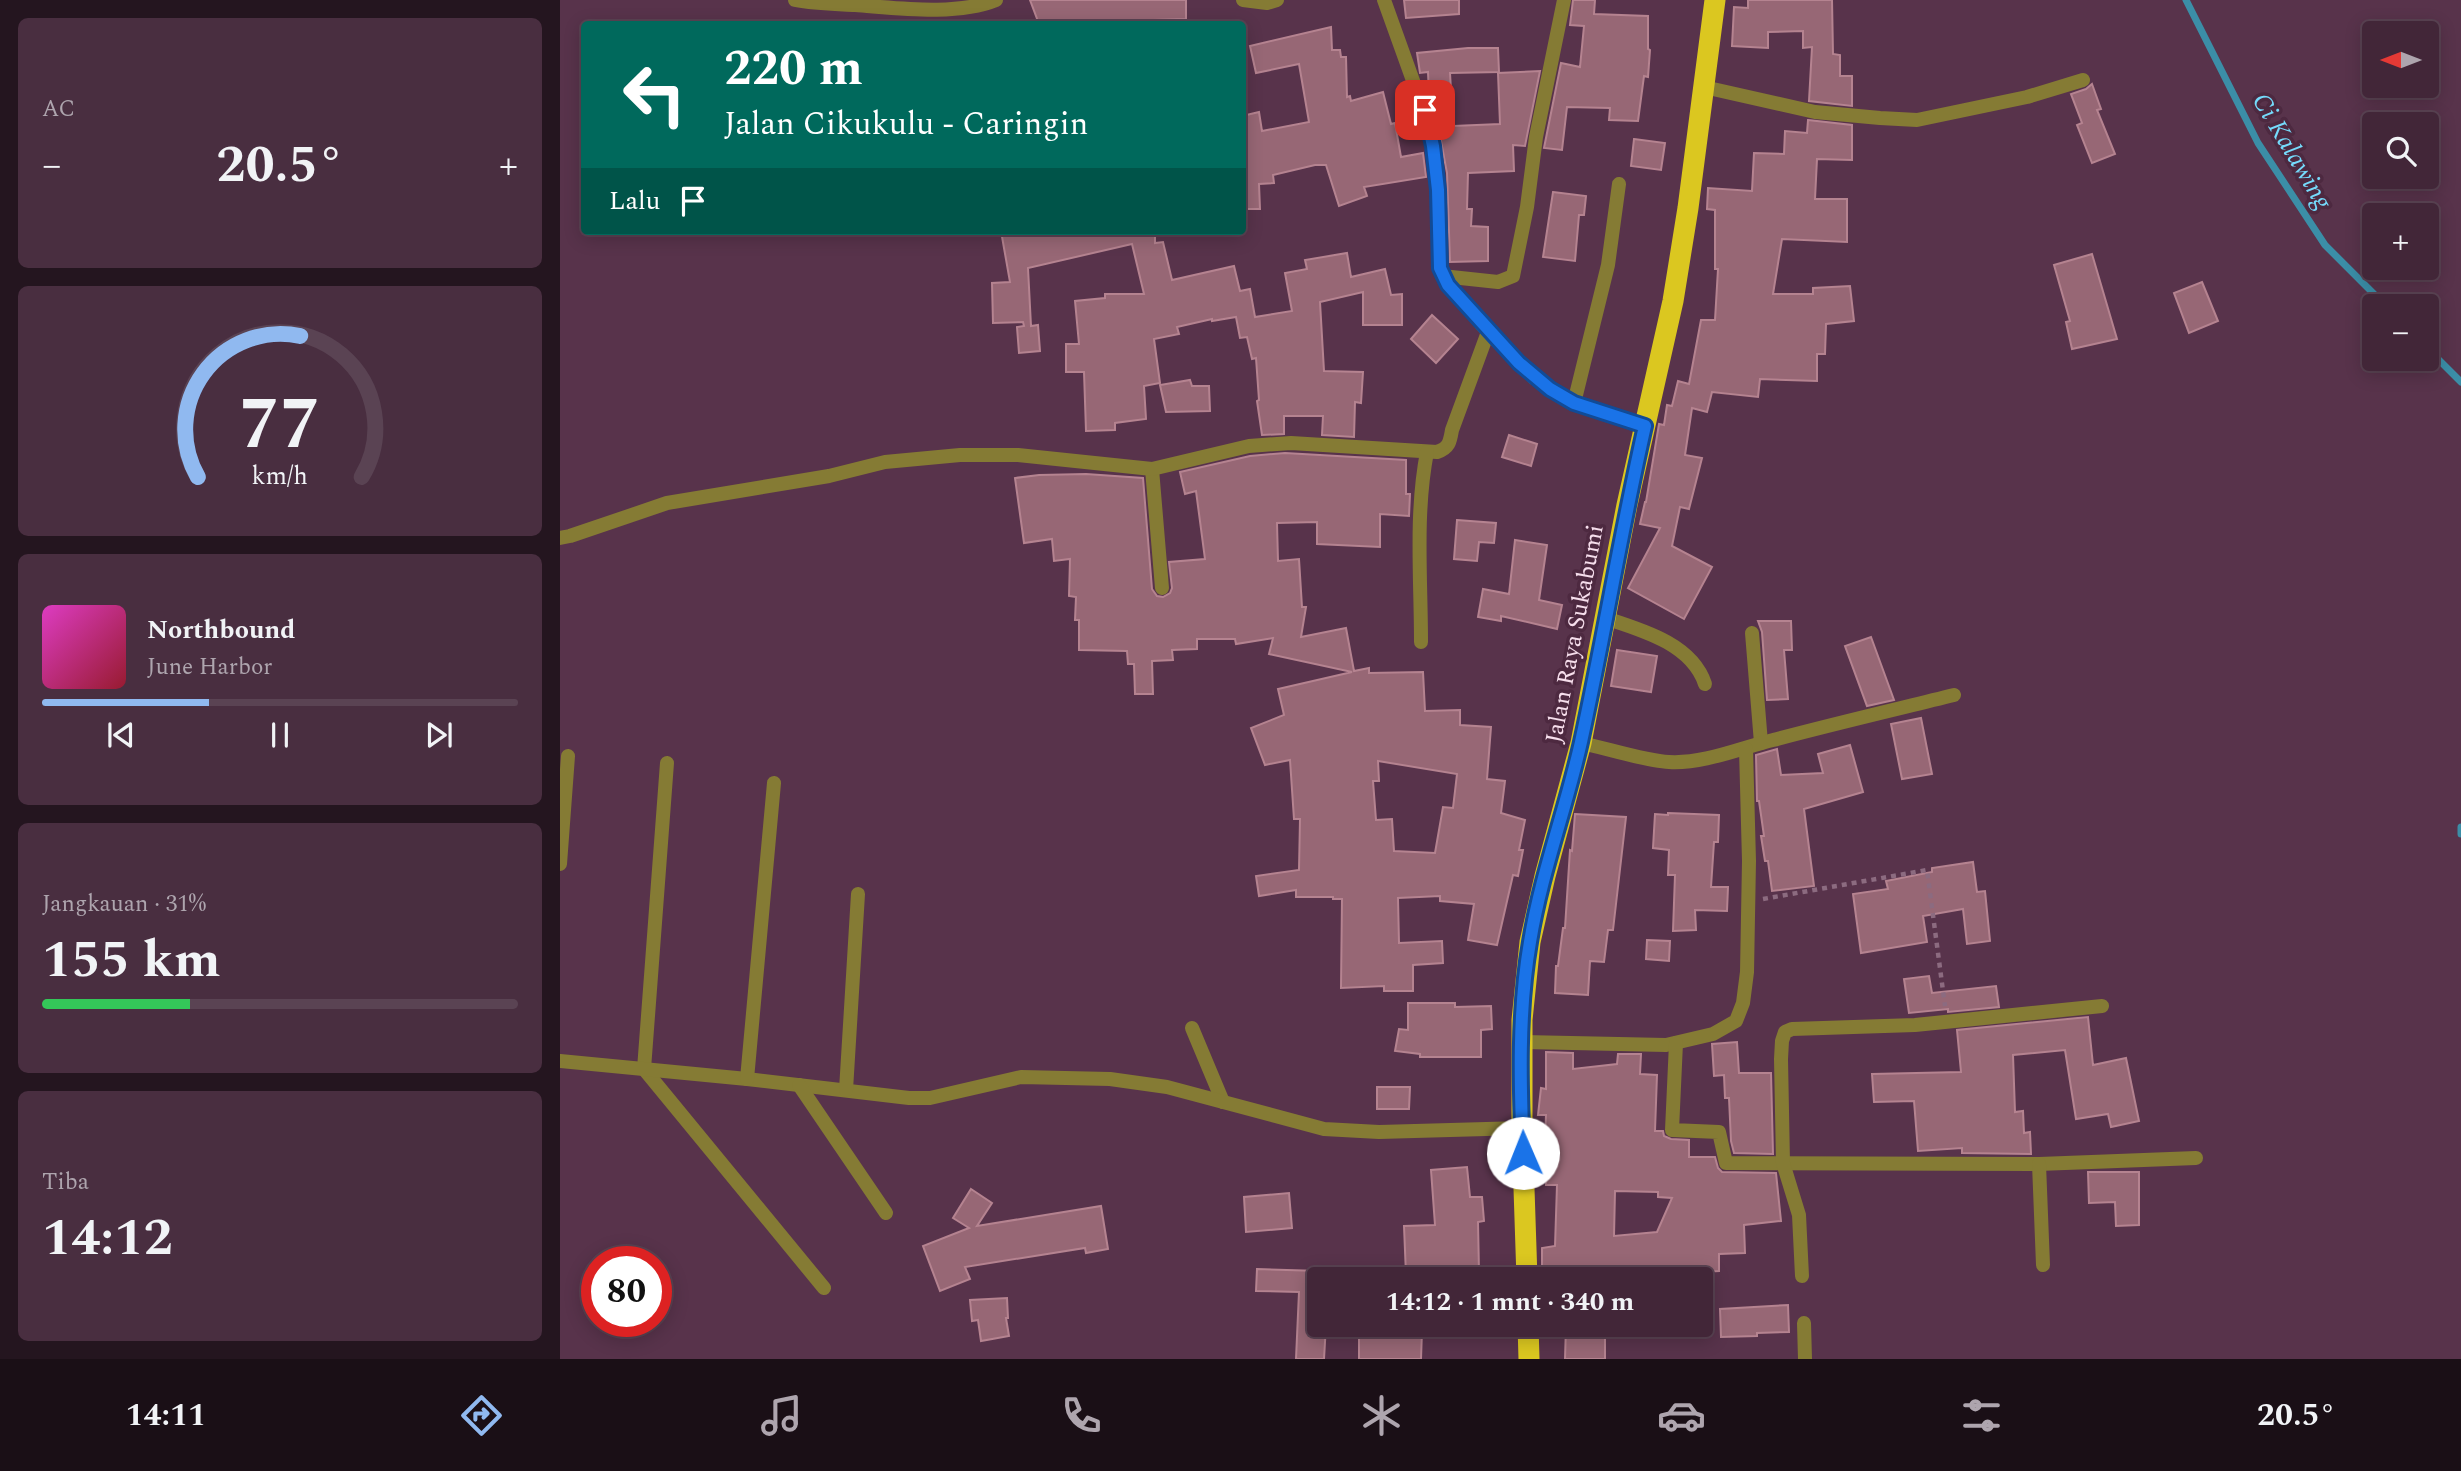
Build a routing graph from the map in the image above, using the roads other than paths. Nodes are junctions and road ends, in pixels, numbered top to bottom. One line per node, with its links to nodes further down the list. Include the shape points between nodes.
1 (795, 0): 2 (street, via 918,9)
2 (996, 0)
3 (1243, 0): 4 (street)
4 (1277, 0)
5 (1384, 0): 11 (street, via 1430,128)
6 (1564, 0): 11 (street, via 1513,276 1498,282)
7 (1715, 0): 9 (highway, Jalan Raya Sukabumi)
8 (2082, 80): 9 (street, via 2027,97 1917,120 1815,112)
9 (1704, 87): 14 (highway, Jalan Raya Sukabumi, via 1673,301)
10 (1619, 184): 13 (street, via 1608,265)
11 (1442, 276): 12 (street)
12 (1488, 332): 13 (street, via 1534,378); 15 (street, via 1450,443 1445,449)
13 (1574, 403): 14 (street)
14 (1645, 426): 19 (highway, Jalan Raya Sukabumi)
15 (1427, 452): 16 (street, via 1269,443); 21 (street, via 1420,522)
16 (1152, 469): 17 (street, via 1018,456 960,455 885,462 667,503); 18 (street)
17 (560, 538)
18 (1162, 588)
19 (1605, 618): 22 (street, via 1673,646 1701,670); 24 (highway, Jalan Raya Sukabumi)
20 (1752, 634): 25 (street)
21 (1421, 642)
22 (1705, 684)
23 (1954, 695): 25 (street)
24 (1581, 743): 26 (street, via 1669,762); 34 (highway, Jalan Raya Sukabumi, via 1530,942)
25 (1761, 743): 26 (street)
26 (1746, 749): 35 (street, via 1749,902 1742,1003 1736,1021 1713,1034)
27 (568, 756): 30 (street)
28 (667, 763): 37 (street)
29 (774, 783): 38 (street)
30 (560, 863)
31 (858, 894): 40 (street)
32 (2102, 1006): 44 (street, via 1784,1032)
33 (1192, 1028): 41 (street)
34 (1522, 1042): 35 (street); 42 (highway, Jalan Raya Sukabumi)
35 (1676, 1043): 44 (street, via 1672,1130 1720,1132 1726,1163)
36 (560, 1061): 37 (street)
37 (644, 1069): 38 (street); 50 (street)
38 (747, 1079): 39 (street)
39 (799, 1085): 40 (street); 46 (street)
40 (846, 1090): 41 (street, via 930,1098 1021,1077 1110,1079 1167,1087)
41 (1223, 1102): 42 (street, via 1324,1129)
42 (1522, 1128): 48 (highway, Jalan Raya Sukabumi)
43 (2196, 1158): 45 (street)
44 (1783, 1163): 45 (street); 49 (street, via 1799,1215)
45 (2039, 1164): 47 (street)
46 (886, 1213)
47 (2043, 1265)
48 (1527, 1267)
49 (1802, 1276)
50 (824, 1288)
51 (1804, 1323): 54 (street)
52 (1528, 1337): 53 (highway)
53 (1529, 1359)
54 (1805, 1359)

